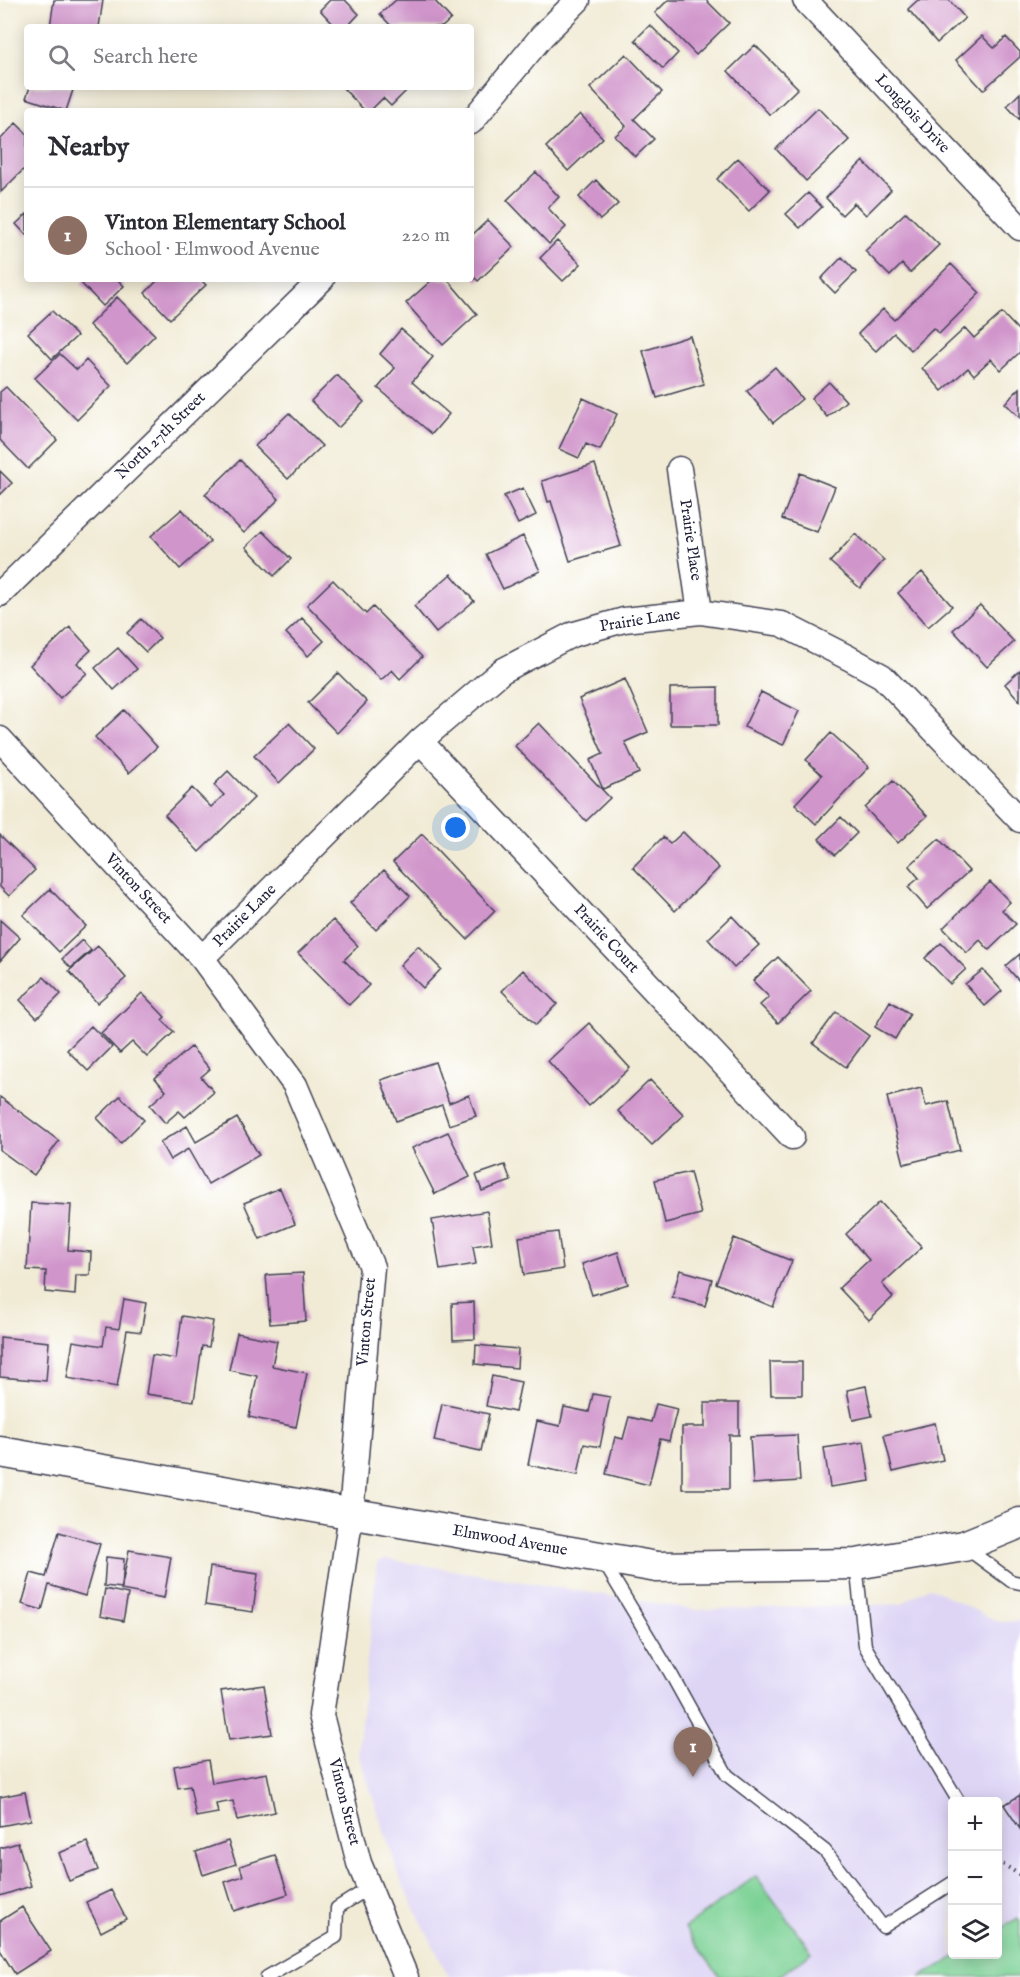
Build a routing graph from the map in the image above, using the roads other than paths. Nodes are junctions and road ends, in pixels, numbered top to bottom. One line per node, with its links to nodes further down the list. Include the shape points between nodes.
1 (578, 0): 3 (street)
2 (805, 0): 4 (street, Longlois Drive)
3 (474, 118)
4 (1020, 228)
5 (319, 282): 7 (street, North 27th Street)
6 (680, 468): 8 (street, Prairie Place)
7 (0, 594)
8 (700, 612): 10 (street, Prairie Lane, via 624,620 571,635 502,671); 11 (street, Prairie Lane, via 782,624 882,676)
9 (0, 739): 12 (street, Vinton Street)
10 (420, 741): 12 (street, Prairie Lane); 13 (street, Prairie Court)
11 (1020, 820)
12 (202, 958): 15 (street, Vinton Street, via 295,1086 372,1267)
13 (792, 1137)
14 (0, 1452): 15 (street, Elmwood Avenue)
15 (351, 1514): 18 (street, Elmwood Avenue); 23 (street, Vinton Street, via 321,1715)
16 (1020, 1523): 17 (street, Elmwood Avenue)
17 (964, 1546): 19 (street, Elmwood Avenue); 20 (lane, via 1011,1581)
18 (601, 1557): 19 (street, Elmwood Avenue, via 657,1567); 22 (lane, via 727,1775 825,1851 883,1927)
19 (856, 1564): 21 (lane, via 864,1646)
20 (1020, 1583)
21 (956, 1797)
22 (948, 1886)
23 (369, 1888): 24 (lane, via 337,1908 336,1937); 25 (street, Vinton Street)
24 (267, 1977)
25 (406, 1977)

